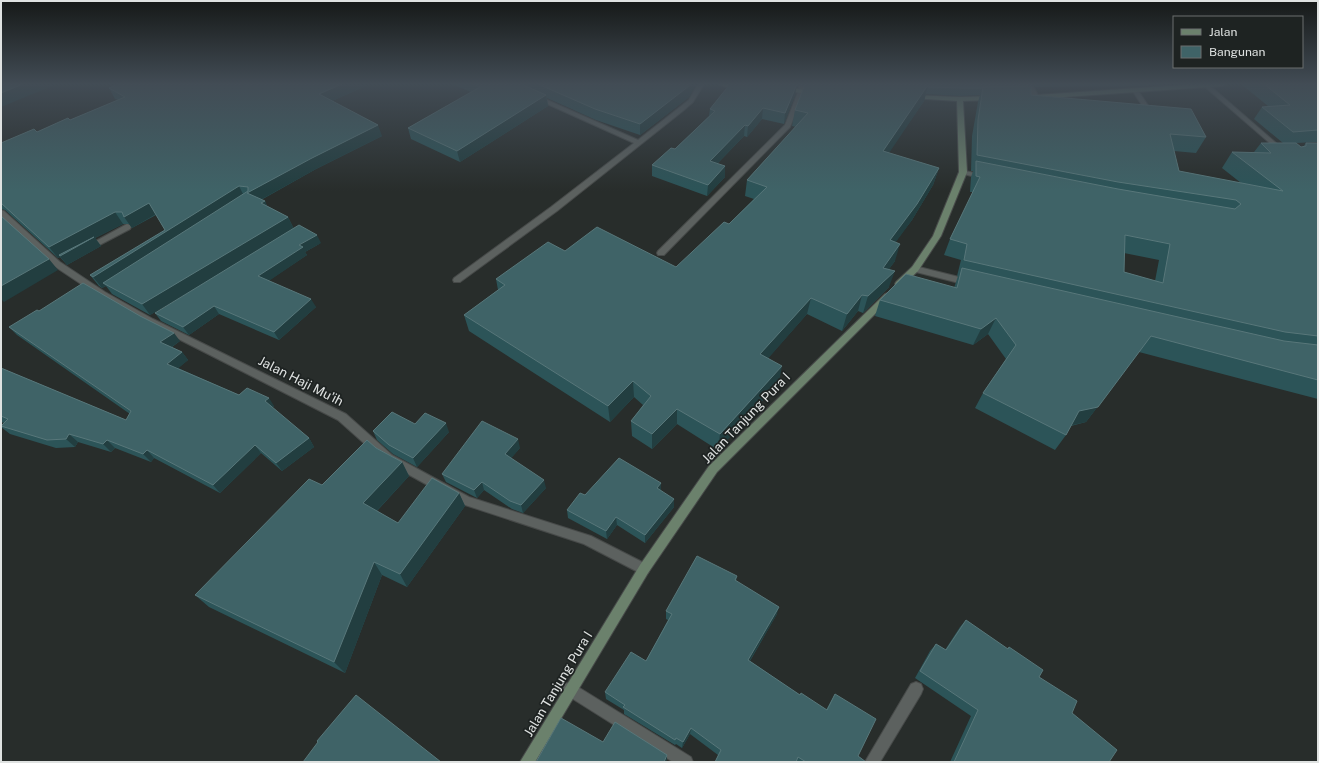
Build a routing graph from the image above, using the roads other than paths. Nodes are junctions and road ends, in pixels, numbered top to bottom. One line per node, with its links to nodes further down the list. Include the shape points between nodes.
1 (586, 120): 6 (lane)
2 (668, 120): 6 (lane)
3 (790, 120): 13 (lane, via 788,126)
4 (961, 120): 8 (street, Jalan Tanjung Pura I)
5 (1246, 120): 7 (lane)
6 (638, 143): 15 (lane)
7 (1286, 155)
8 (963, 172): 9 (street); 14 (street, Jalan Tanjung Pura I, via 937,236)
9 (994, 178)
10 (1, 213): 17 (street, Jalan Haji Mu'ih, via 61,262 105,292 342,417 388,458 466,501 587,540)
11 (127, 227): 12 (street)
12 (78, 253)
13 (661, 253)
14 (915, 269): 16 (lane); 17 (street, Jalan Tanjung Pura I, via 714,470)
15 (457, 280)
16 (977, 284)
17 (644, 570): 18 (street, Jalan Tanjung Pura I)
18 (570, 689): 20 (street, Jalan Tanjung Pura I); 21 (street)
19 (916, 689): 22 (street)
20 (526, 762)
21 (686, 762)
22 (872, 762)

